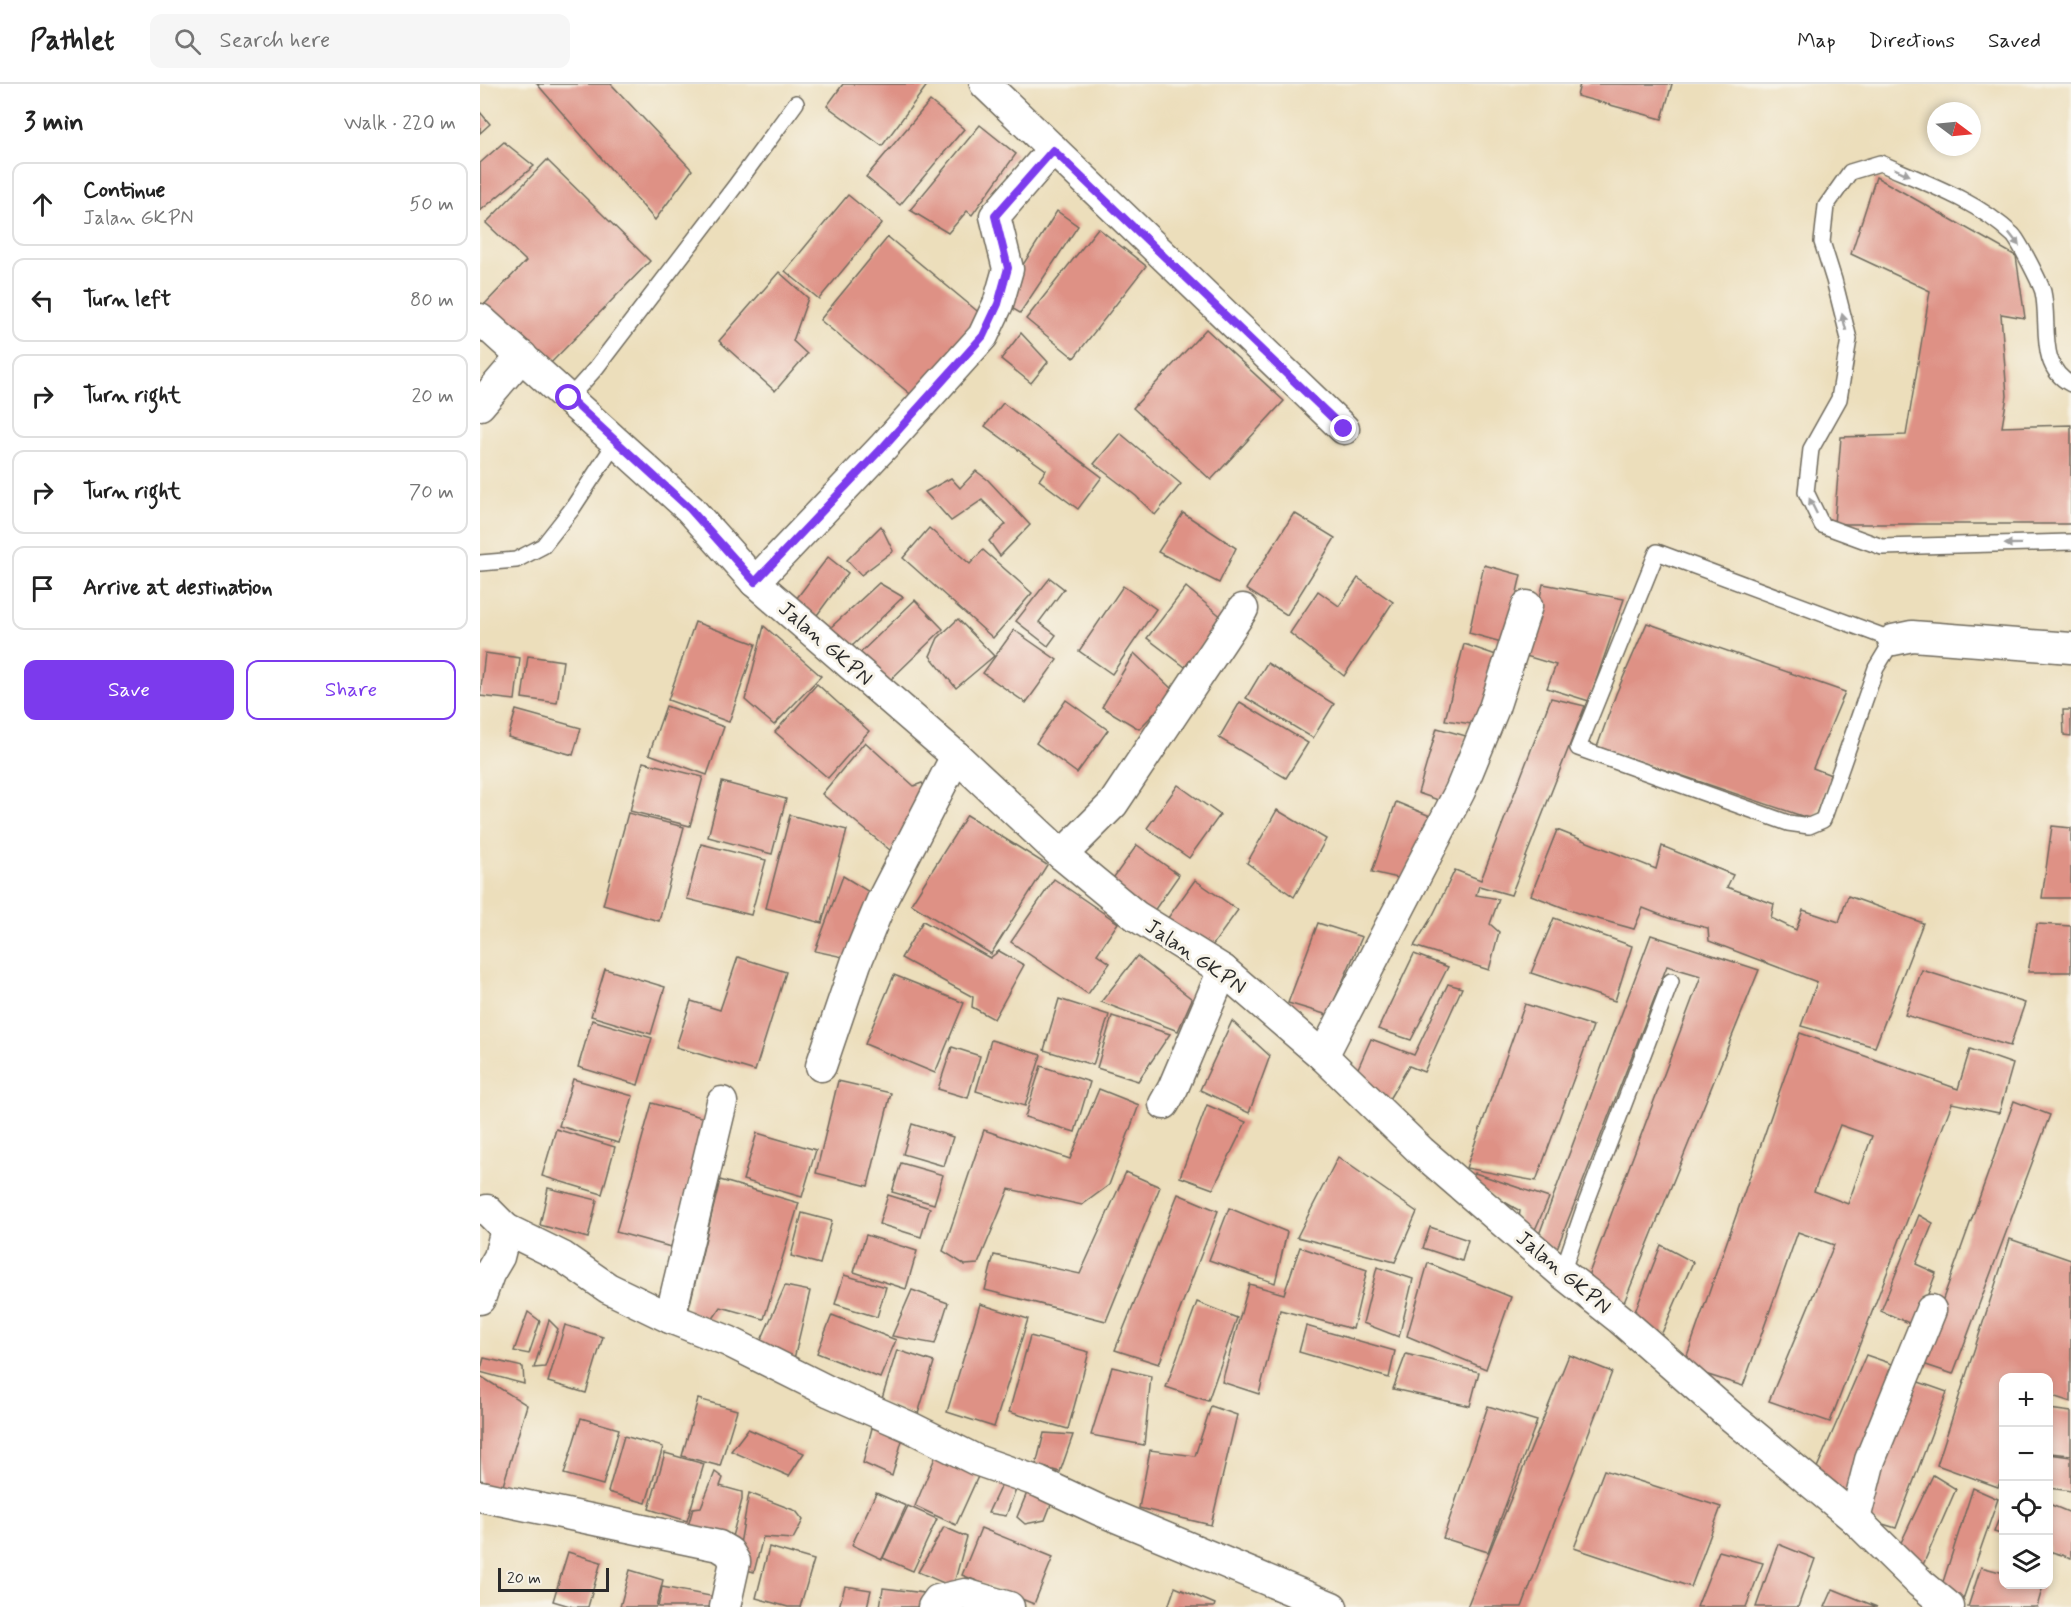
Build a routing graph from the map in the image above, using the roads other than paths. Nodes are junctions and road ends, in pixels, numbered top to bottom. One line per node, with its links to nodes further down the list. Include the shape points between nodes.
1 (985, 84): 3 (street)
2 (796, 103): 8 (lane, via 596,368)
3 (1053, 150): 9 (street); 13 (street, via 995,216 1008,268 998,304 983,336)
4 (480, 319): 5 (street, Jalan GKPN)
5 (522, 356): 7 (street); 8 (street, Jalan GKPN)
6 (2071, 384): 11 (lane, one-way to 6, via 1882,547 1822,525 1806,492 1811,449 1839,399 1849,339 1822,242 1826,206 1850,172 1880,163 1970,202 2015,236 2043,291 2049,357 2062,380)
7 (486, 387)
8 (569, 398): 10 (street, Jalan GKPN)
9 (1344, 429)
10 (616, 442): 12 (lane, via 572,510 543,546 516,560); 13 (street, Jalan GKPN, via 690,509)
11 (2071, 542)
12 (480, 563)
13 (755, 582): 18 (street, Jalan GKPN)
14 (1527, 606): 22 (street, via 1494,708 1460,791)
15 (1243, 609): 19 (street, via 1113,804)
16 (1893, 640): 16 (lane, via 1876,668 1823,820 1809,826 1767,815 1578,748 1657,552); 17 (street, via 1912,636)
17 (2071, 648)
18 (956, 756): 19 (street, Jalan GKPN); 23 (street, via 882,900)
19 (1062, 855): 20 (street, Jalan GKPN, via 1136,916)
20 (1223, 970): 22 (street, Jalan GKPN); 25 (street)
21 (1671, 981): 26 (lane)
22 (1323, 1056): 26 (street, Jalan GKPN, via 1422,1151)
23 (821, 1066)
24 (722, 1102): 29 (street)
25 (1164, 1104)
26 (1562, 1273): 31 (street, Jalan GKPN)
27 (483, 1281): 29 (street, via 499,1257 496,1219 608,1288)
28 (1931, 1310): 31 (street, via 1870,1460)
29 (670, 1318): 35 (street, via 728,1341 976,1460 1039,1482)
30 (480, 1496): 32 (street, via 719,1546 735,1562)
31 (1855, 1519): 36 (street, Jalan GKPN)
32 (725, 1607)
33 (933, 1607): 34 (street, via 938,1600 964,1594)
34 (1009, 1607)
35 (1332, 1607)
36 (1948, 1607)

